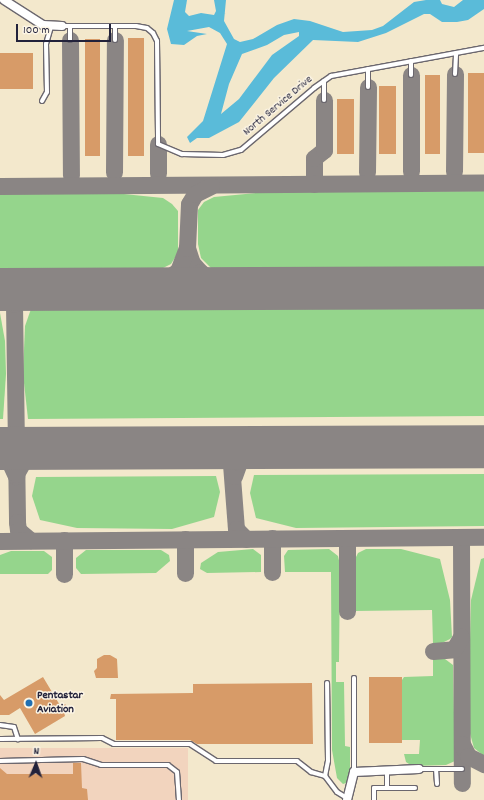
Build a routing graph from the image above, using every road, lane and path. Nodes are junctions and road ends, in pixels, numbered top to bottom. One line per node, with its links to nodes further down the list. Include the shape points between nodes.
1 (4, 0): 2 (street, via 29,18)
2 (51, 26): 3 (street); 16 (lane, via 46,44 47,92)
3 (66, 26): 4 (lane); 5 (lane)
4 (115, 26): 6 (lane); 13 (lane, North Service Drive, via 147,28 157,41 158,144 182,154 233,153 241,150)
5 (70, 40)
6 (115, 40)
7 (484, 48): 8 (lane, North Service Drive)
8 (456, 53): 9 (lane, North Service Drive); 11 (lane)
9 (411, 61): 10 (lane, North Service Drive); 12 (lane)
10 (368, 69): 13 (lane, North Service Drive, via 331,76); 14 (lane)
11 (455, 74)
12 (411, 75)
13 (324, 81): 15 (lane)
14 (368, 87)
15 (324, 100)
16 (42, 101)
17 (354, 678): 27 (lane)
18 (327, 683): 28 (lane, via 328,761)
19 (0, 725): 21 (lane, via 14,727)
20 (0, 739): 21 (lane)
21 (18, 739): 28 (lane, via 102,738 114,744 190,744 216,761 292,760 311,772)
22 (0, 761): 33 (lane, via 83,759 102,765 168,765 177,772)
23 (419, 769): 24 (lane); 26 (street)
24 (436, 769): 25 (lane); 29 (lane)
25 (462, 769)
26 (388, 770): 27 (street); 30 (lane)
27 (354, 772): 32 (street)
28 (325, 776): 32 (lane, via 337,792)
29 (437, 784)
30 (387, 788): 31 (lane); 34 (lane, via 374,788)
31 (415, 788)
32 (347, 799)
33 (179, 800)
34 (374, 800)

